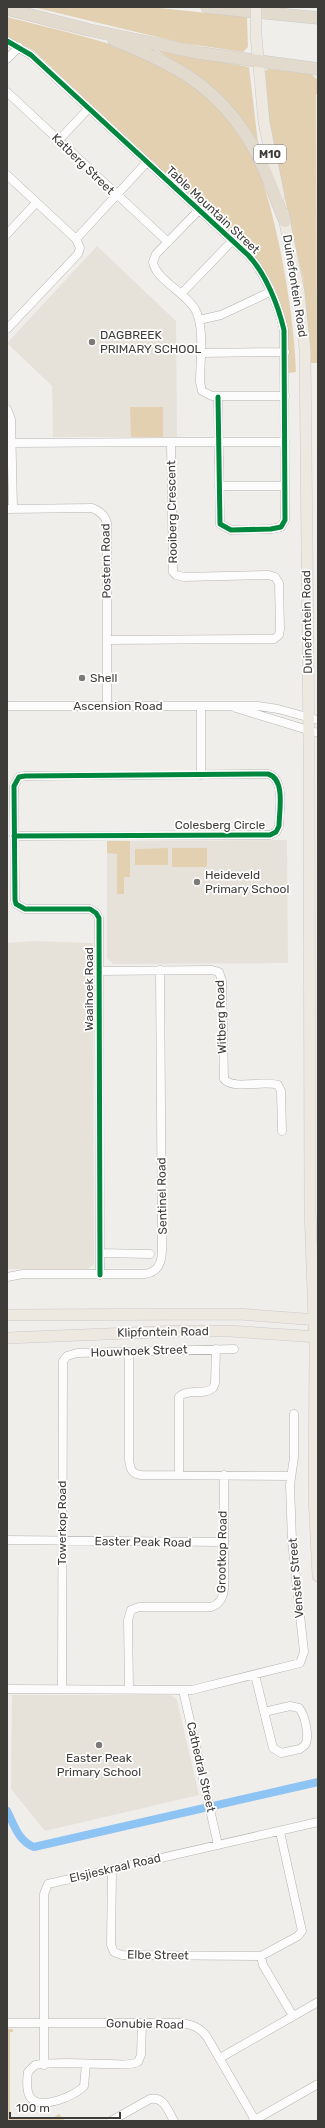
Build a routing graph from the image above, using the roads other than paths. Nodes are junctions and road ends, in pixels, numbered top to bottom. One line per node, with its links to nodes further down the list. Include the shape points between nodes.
1 (207, 7): 4 (highway)
2 (256, 7): 9 (main road, Duinefontein Road / M10, bridge)
3 (7, 9): 5 (highway)
4 (318, 18)
5 (89, 30): 9 (highway, via 200,53); 19 (highway, via 161,59 222,104 252,145)
6 (7, 41): 7 (street, Table Mountain Street)
7 (19, 46): 8 (street); 12 (street, Table Mountain Street)
8 (7, 59)
9 (257, 61): 10 (highway); 19 (main road, Duinefontein Road / M10, via 266,138)
10 (318, 69)
11 (7, 92): 13 (street, Katberg Street)
12 (89, 108): 13 (street); 14 (street, Table Mountain Street)
13 (59, 140): 16 (street, Katberg Street)
14 (147, 162): 16 (street); 18 (street, Table Mountain Street)
15 (7, 175): 17 (street)
16 (118, 194): 21 (street, Katberg Street); 23 (street)
17 (36, 202): 20 (street); 21 (street)
18 (198, 210): 22 (street, Table Mountain Street); 23 (street)
19 (285, 221): 45 (main road, Duinefontein Road / M10, via 300,299 305,350)
20 (7, 234)
21 (76, 239): 27 (street, via 80,246 78,254)
22 (232, 241): 24 (street, Table Mountain Street, via 254,262); 25 (street)
23 (168, 242): 25 (street, via 154,256 153,264)
24 (270, 292): 26 (street, via 221,315); 28 (street, Table Mountain Street, via 282,322)
25 (181, 294): 26 (street, via 192,305)
26 (199, 320): 29 (street)
27 (7, 329)
28 (285, 352): 29 (street); 31 (street, Table Mountain Street)
29 (200, 353): 30 (street, via 202,391 208,396)
30 (218, 396): 31 (street); 36 (street)
31 (285, 396): 34 (street, Table Mountain Street)
32 (7, 409): 35 (street, via 11,419)
33 (171, 442): 35 (street); 36 (street); 40 (street, Rooiberg Crescent, via 174,572 184,577 275,577 280,586 280,632 277,637 271,639)
34 (285, 442): 36 (street); 38 (street, Table Mountain Street)
35 (12, 443): 39 (street)
36 (218, 443): 37 (street)
37 (218, 486): 38 (street); 38 (street, Table Mountain Street, via 219,521 222,527 230,530 281,527 285,520)
38 (285, 486)
39 (10, 509): 40 (street, Postern Road, via 92,508 104,516 107,523)
40 (107, 640): 42 (street, Postern Road)
41 (7, 706): 42 (street, Ascension Road)
42 (107, 706): 43 (street, Ascension Road)
43 (201, 706): 44 (street, Ascension Road); 47 (street)
44 (230, 706): 45 (street, Ascension Road, via 263,706); 46 (street, Ascension Road)
45 (313, 718): 46 (main road, Duinefontein Road / M10)
46 (313, 732): 59 (main road, Duinefontein Road / M10, via 310,1201)
47 (201, 775): 48 (street, Colesberg Circle, via 25,776); 49 (street, Colesberg Circle, via 268,774 275,777 279,786 277,830 268,835)
48 (17, 779): 49 (street, Waaihoek Road, via 14,786)
49 (14, 836): 50 (street, Waaihoek Road)
50 (11, 879): 52 (street, Waaihoek Road, via 15,900 20,908 87,909 96,913)
51 (160, 970): 52 (street, Witberg Road); 53 (street, Witberg Road, via 212,970 221,975 224,1079 232,1084 278,1085 281,1091); 56 (street, Sentinel Road, via 162,1257 156,1270 149,1274)
52 (98, 971): 54 (street, Waaihoek Road)
53 (282, 1131)
54 (100, 1253): 55 (street); 56 (street, Waaihoek Road)
55 (150, 1254)
56 (100, 1275): 57 (street, Sentinel Road, via 23,1274)
57 (7, 1277)
58 (7, 1315): 59 (main road, Klipfontein Road, via 238,1314)
59 (316, 1320): 60 (main road, Duinefontein Road / M10)
60 (316, 1337): 61 (main road, Klipfontein Road, via 229,1331 174,1331); 73 (main road, Duinefontein Road / M10, via 314,1496)
61 (7, 1338)
62 (216, 1349): 63 (street, Houwhoek Street); 64 (street, Houwhoek Street); 67 (street, via 213,1388 184,1393 179,1397)
63 (234, 1349)
64 (129, 1352): 65 (street, Houwhoek Street, via 77,1353); 67 (street, via 130,1468 133,1473 141,1475)
65 (65, 1358): 71 (street, Towerkop Road, via 62,1366)
66 (294, 1414): 69 (street, Venster Street, via 294,1457)
67 (179, 1475): 68 (street)
68 (224, 1475): 69 (street); 72 (street, Grootkop Road)
69 (291, 1476): 74 (street, Venster Street, via 294,1572 304,1655 298,1664)
70 (7, 1540): 71 (street, Easter Peak Road)
71 (62, 1541): 72 (street, Easter Peak Road); 76 (street, Towerkop Road)
72 (223, 1542): 77 (street, Grootkop Road, via 224,1589 218,1604 207,1608 138,1607 131,1610 128,1620)
73 (318, 1576)
74 (255, 1675): 78 (street, Venster Street); 79 (street)
75 (7, 1689): 76 (street, Venster Street)
76 (62, 1689): 77 (street, Venster Street)
77 (129, 1689): 78 (street, Venster Street)
78 (183, 1690): 82 (street, Cathedral Street)
79 (264, 1712): 79 (street, via 275,1751 284,1753 305,1746 308,1737 299,1708 290,1706)
80 (318, 1822): 81 (street, Elsjieskraal Road)
81 (280, 1832): 82 (street, Elsjieskraal Road); 84 (street, Elbe Street, via 302,1931 298,1936)
82 (218, 1845): 83 (street, Elsjieskraal Road)
83 (112, 1869): 84 (street, Elbe Street, via 111,1945 114,1952 122,1955); 88 (street, Elsjieskraal Road, via 52,1882 45,1888)
84 (261, 1956): 86 (street, via 263,1965)
85 (318, 2002): 86 (street)
86 (293, 2016): 90 (street)
87 (7, 2023): 88 (street, Gonubie Road)
88 (44, 2023): 89 (street, Gonubie Road); 92 (street, Elsjieskraal Road)
89 (142, 2023): 90 (street, Gonubie Road, via 193,2025 204,2032); 91 (street, via 141,2055 138,2062)
90 (220, 2058): 94 (street, Gonubie Road)
91 (86, 2064): 92 (street); 92 (street, via 84,2086 55,2102 36,2101 28,2090 28,2075 32,2067)
92 (44, 2065)
93 (318, 2084): 94 (street)
94 (254, 2120)
95 (111, 2121): 96 (street, via 155,2098 163,2102)
96 (174, 2121)

